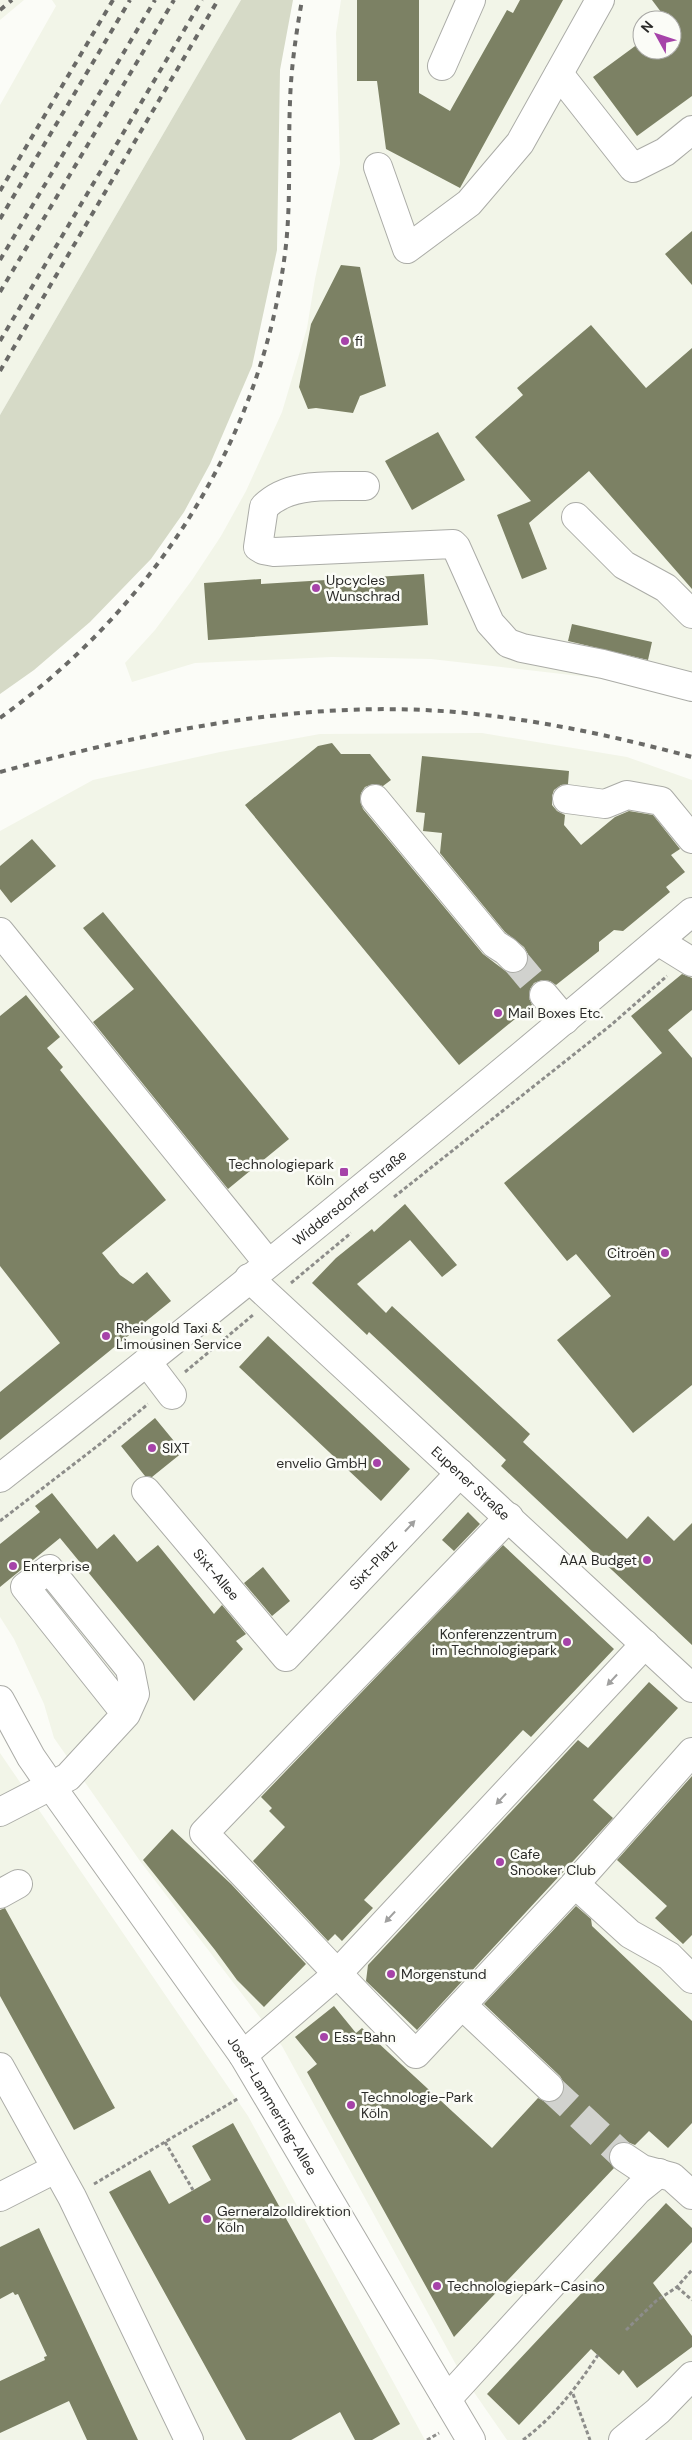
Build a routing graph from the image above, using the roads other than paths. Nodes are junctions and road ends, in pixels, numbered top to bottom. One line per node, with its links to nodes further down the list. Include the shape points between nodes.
1 (471, 0): 3 (street)
2 (600, 0): 4 (street)
3 (442, 66)
4 (559, 74): 5 (street, via 633,168 665,152); 6 (street, via 520,143 469,203 407,249)
5 (692, 130)
6 (378, 167)
7 (366, 486): 10 (street, via 297,489 283,493 264,506 258,547 274,552 453,544 490,624 508,643)
8 (576, 517): 9 (street, via 624,566 666,588)
9 (692, 614)
10 (692, 687)
11 (375, 799): 17 (street, via 495,944)
12 (567, 799): 13 (street, via 605,804 626,795 661,801)
13 (692, 839)
14 (692, 912): 16 (street, Widdersdorfer Straße)
15 (0, 932): 21 (street, Eupener Straße)
16 (658, 941): 18 (street); 20 (street, Widdersdorfer Straße)
17 (513, 958)
18 (689, 961)
19 (544, 995): 20 (street)
20 (565, 1020): 21 (street, Widdersdorfer Straße)
21 (258, 1271): 22 (street, Widdersdorfer Straße); 24 (street, Eupener Straße, via 272,1299)
22 (148, 1362): 23 (street); 25 (street, Widdersdorfer Straße)
23 (169, 1391)
24 (460, 1473): 27 (street, Eupener Straße); 29 (street, Sixt-Platz, one-way to 24)
25 (0, 1478)
26 (146, 1491): 29 (street, Sixt-Allee)
27 (509, 1517): 28 (street, Eupener Straße); 37 (street, via 204,1833 320,1952)
28 (645, 1644): 30 (street, Eupener Straße); 37 (street, one-way to 37)
29 (286, 1657)
30 (692, 1688)
31 (0, 1700): 34 (street, Josef-Lammerting-Allee)
32 (126, 1714): 32 (street, via 26,1587 49,1568 130,1669 135,1694); 34 (street, via 68,1777)
33 (692, 1752): 36 (street)
34 (51, 1786): 35 (street); 40 (street, Josef-Lammerting-Allee)
35 (0, 1812)
36 (575, 1884): 38 (street, via 624,1941 669,1956); 39 (street)
37 (336, 1975): 39 (street, via 416,2054); 40 (street)
38 (692, 1979)
39 (462, 2005): 42 (street)
40 (243, 2055): 49 (street, Josef-Lammerting-Allee)
41 (0, 2068): 44 (street)
42 (548, 2087)
43 (624, 2157): 45 (street, via 642,2169)
44 (55, 2169): 47 (street); 50 (street, via 72,2197)
45 (658, 2173): 46 (street, via 672,2177); 49 (street, via 638,2190)
46 (692, 2195)
47 (0, 2197)
48 (692, 2376): 52 (street, via 658,2411)
49 (447, 2399): 51 (street, Josef-Lammerting-Allee)
50 (189, 2440)
51 (471, 2440)
52 (623, 2440)

